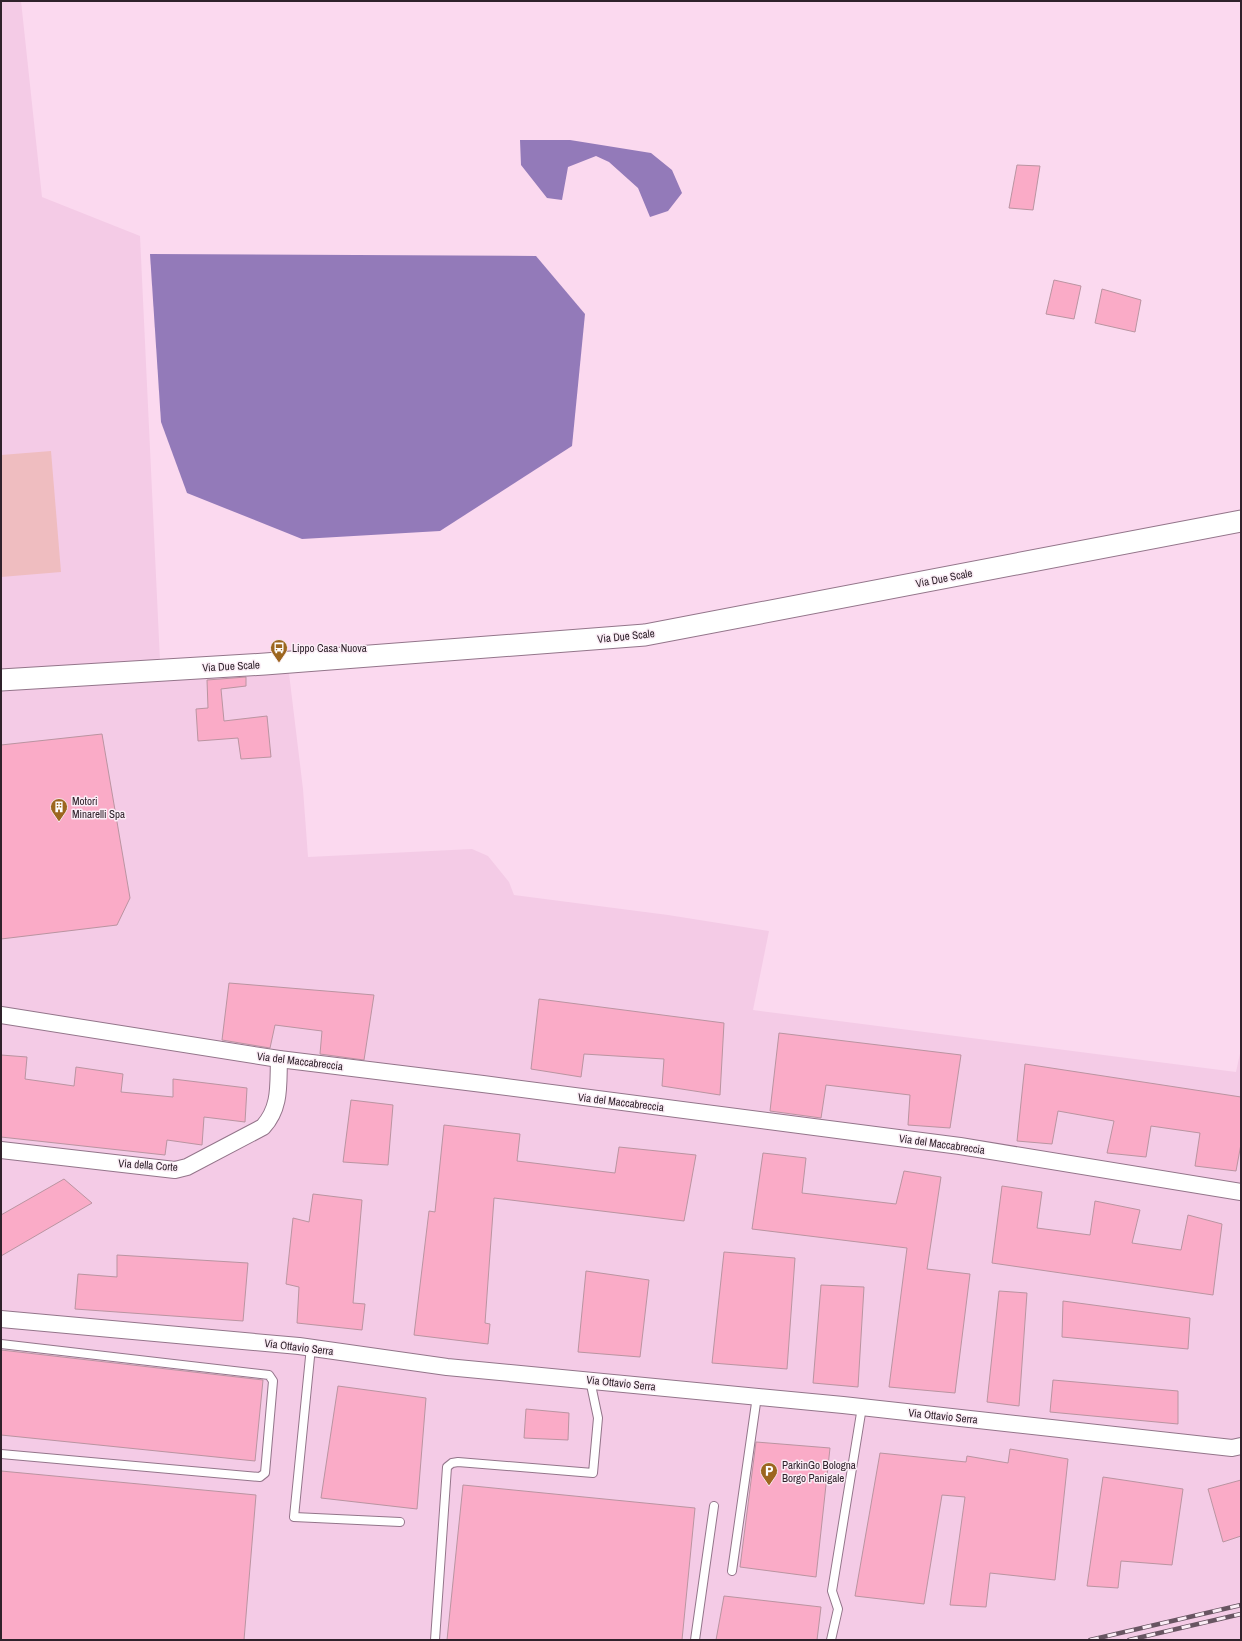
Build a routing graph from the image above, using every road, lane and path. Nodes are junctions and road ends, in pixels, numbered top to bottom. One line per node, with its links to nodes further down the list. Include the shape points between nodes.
1 (1241, 521): 2 (street, Via Due Scale, via 645,635 265,664)
2 (1, 680)
3 (1, 1015): 4 (street, Via del Maccabreccia)
4 (279, 1059): 5 (street, Via della Corte, via 278,1100 270,1119 263,1127 187,1167 175,1170); 6 (street, Via del Maccabreccia, via 960,1146)
5 (1, 1150)
6 (1241, 1192)
7 (1, 1319): 9 (street, Via Ottavio Serra)
8 (1, 1344): 14 (lane, via 269,1375 273,1381 265,1473 260,1477)
9 (311, 1347): 10 (street, Via Ottavio Serra, via 447,1367); 16 (lane, via 294,1517)
10 (590, 1380): 11 (street, Via Ottavio Serra); 18 (lane, via 598,1418 593,1473 458,1462 447,1467)
11 (756, 1396): 12 (street, Via Ottavio Serra); 17 (lane)
12 (862, 1407): 13 (street, Via Ottavio Serra, via 1232,1448); 20 (lane, via 832,1591 838,1609)
13 (1241, 1446)
14 (1, 1454)
15 (714, 1506): 19 (lane)
16 (400, 1522)
17 (732, 1570)
18 (435, 1640)
19 (695, 1640)
20 (831, 1640)

